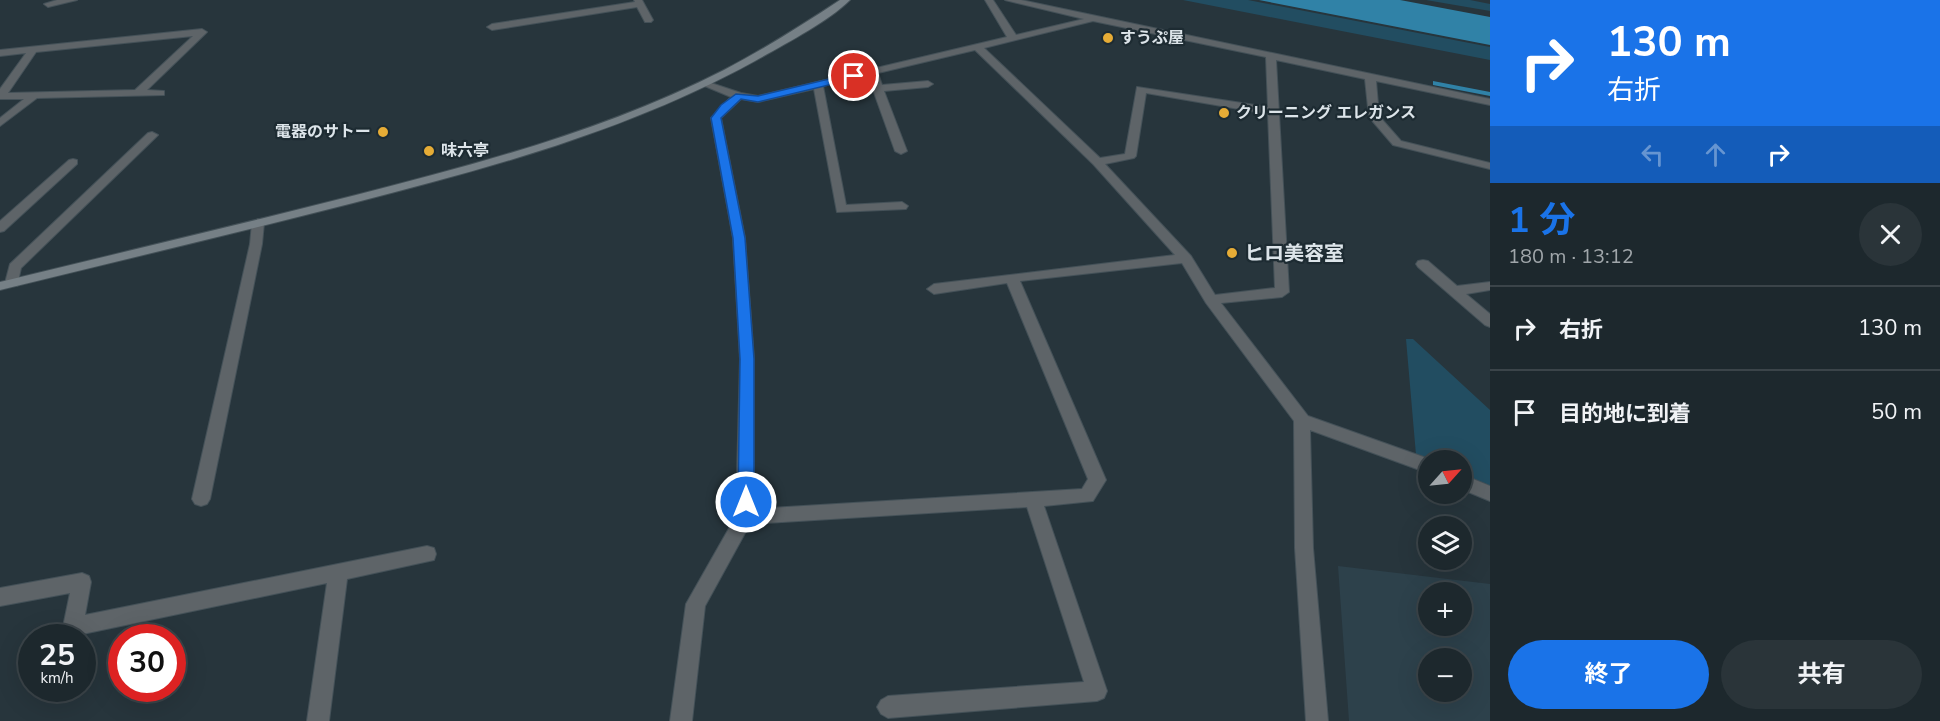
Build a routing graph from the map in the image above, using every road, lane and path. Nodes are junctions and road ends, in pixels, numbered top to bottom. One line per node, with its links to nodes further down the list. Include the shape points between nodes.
1 (73, 0): 6 (street)
2 (846, 0): 17 (street, via 806,29)
3 (989, 0): 10 (street)
4 (1008, 0): 7 (street)
5 (639, 2): 8 (street); 9 (street)
6 (48, 4)
7 (1095, 19): 10 (street); 14 (street)
8 (648, 20)
9 (492, 27)
10 (1013, 38): 11 (street)
11 (977, 47): 15 (street); 32 (street)
12 (33, 50): 13 (street); 21 (street, via 202,32); 24 (street)
13 (0, 53)
14 (1271, 54): 16 (street); 27 (street)
15 (872, 72): 19 (street); 20 (street)
16 (1370, 76): 26 (street); 33 (street, via 1374,117 1397,143)
17 (705, 84): 25 (street); 35 (street, via 615,123 515,156)
18 (928, 84): 20 (street)
19 (818, 85): 25 (street, via 758,99); 34 (street, via 841,209)
20 (878, 89): 30 (street)
21 (138, 93): 22 (street); 23 (street)
22 (160, 93)
23 (36, 94): 24 (street); 28 (street)
24 (1, 95)
25 (739, 96): 52 (street, via 716,118 739,238 747,359)
26 (1490, 102)
27 (1272, 111): 32 (street, via 1141,88 1130,156); 44 (street, via 1282,292)
28 (0, 123)
29 (152, 135): 40 (street, via 15,267)
30 (901, 151)
31 (73, 162): 36 (street)
32 (1097, 162): 37 (street)
33 (1490, 166)
34 (902, 206)
35 (258, 223): 40 (street); 50 (street)
36 (0, 228)
37 (1186, 259): 39 (street, via 1131,261); 44 (street)
38 (1423, 264): 43 (street)
39 (1012, 278): 42 (street); 51 (street, via 1097,480 1087,496)
40 (6, 284)
41 (1490, 286): 43 (street)
42 (934, 289)
43 (1454, 291): 45 (street)
44 (1211, 300): 46 (street)
45 (1490, 322)
46 (1302, 420): 47 (street); 59 (street, via 1304,548)
47 (1418, 462)
48 (1472, 486): 49 (street)
49 (1490, 494)
50 (201, 499)
51 (1033, 499): 52 (street); 56 (street, via 1097,691)
52 (746, 517): 58 (street, via 696,604)
53 (427, 554): 54 (street)
54 (338, 573): 55 (street, via 73,627 82,582); 57 (street)
55 (0, 597)
56 (888, 706)
57 (318, 721)
58 (681, 721)
59 (1317, 721)

